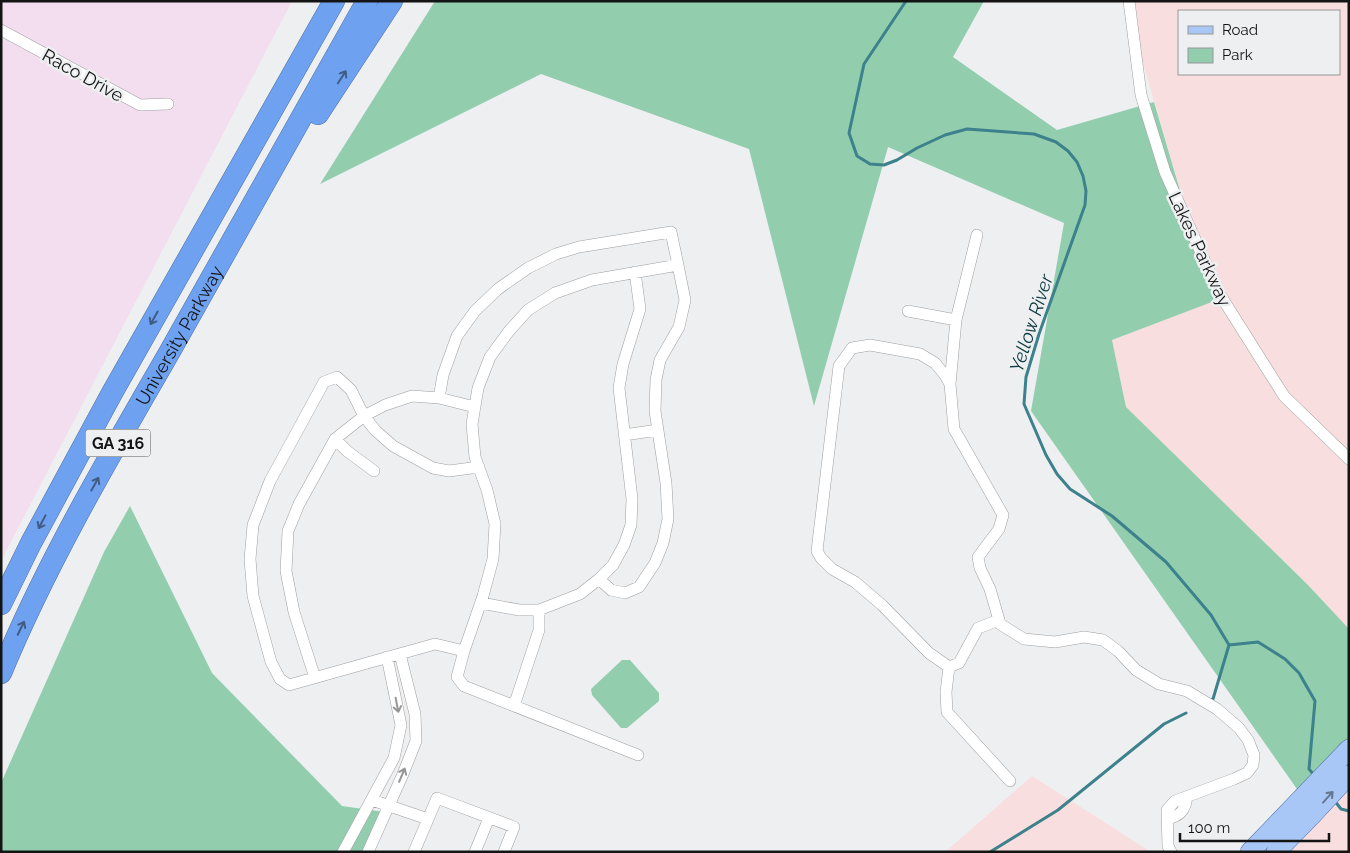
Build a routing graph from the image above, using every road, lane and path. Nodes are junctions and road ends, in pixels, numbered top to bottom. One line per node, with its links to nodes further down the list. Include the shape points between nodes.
1 (317, 1): 12 (highway, via 196,228)
2 (334, 1): 12 (highway, University Parkway / GA 316)
3 (367, 1): 8 (highway, University Parkway / GA 316)
4 (392, 1): 8 (highway, one-way to 4, via 286,163)
5 (1129, 1): 22 (street, Lakes Parkway, via 1141,96 1164,172 1219,293 1284,396)
6 (1, 30): 7 (street, Raco Drive, via 140,105)
7 (168, 104)
8 (245, 218): 34 (highway, University Parkway / GA 316, one-way to 8, via 69,532)
9 (977, 235): 14 (street)
10 (678, 265): 11 (street); 16 (street, via 671,232 579,247 528,268 498,289 475,311 457,336 443,375); 19 (street, via 685,300 679,327 660,360 656,380)
11 (635, 272): 17 (street, via 592,280 556,293 528,310 490,357 478,388); 20 (street, via 640,309 619,388)
12 (178, 276): 27 (highway, University Parkway / GA 316, one-way to 27, via 35,534)
13 (908, 311): 14 (street)
14 (956, 320): 15 (street)
15 (950, 384): 29 (street, via 954,429 1004,515 999,529 978,557); 33 (street, via 945,375 920,354 870,345 852,348 839,366 817,550 832,569 855,582 882,604 929,653)
16 (439, 398): 17 (street); 18 (street, via 412,396)
17 (475, 407): 23 (street, via 472,424)
18 (364, 416): 21 (street); 23 (street, via 393,446 432,468 449,471); 35 (street, via 351,390 337,377 324,382 270,482 254,525 250,559 253,596 271,662 280,679 289,685)
19 (658, 430): 20 (street); 25 (street, via 668,519 658,557 639,587 625,593 611,590)
20 (624, 435): 25 (street, via 632,499 631,526 613,565)
21 (334, 439): 24 (street); 35 (street, via 298,504 288,531 286,571 294,612)
22 (1349, 458)
23 (479, 467): 26 (street, via 494,524 492,559)
24 (374, 471)
25 (599, 579): 28 (street, via 580,594)
26 (481, 603): 28 (street); 30 (street)
27 (1, 604)
28 (539, 610): 36 (street, via 540,630)
29 (1000, 622): 33 (street, via 978,628 959,663); 51 (street, via 1024,639 1055,642 1084,637 1103,640 1136,670 1159,684 1187,691 1217,709 1248,740 1254,755 1253,765 1247,773 1187,797 1185,807 1176,817 1166,819)
30 (464, 651): 31 (street, via 436,644); 36 (street, via 457,677 464,686)
31 (400, 654): 32 (street); 42 (street, one-way to 31, via 416,741 415,714)
32 (387, 658): 35 (street); 41 (street, one-way to 41, via 401,725 394,758)
33 (949, 667): 40 (street, via 947,712)
34 (1, 672)
35 (315, 678)
36 (514, 706): 38 (street)
37 (1349, 749): 39 (main road)
38 (638, 755)
39 (1341, 775): 45 (main road, via 1301,800); 54 (main road, one-way to 39, via 1313,814)
40 (1010, 781)
41 (372, 800): 42 (street); 46 (street)
42 (389, 805): 44 (street); 47 (street)
43 (489, 818): 44 (street, via 437,798); 49 (street); 50 (street, via 514,827)
44 (428, 819): 48 (street)
45 (1280, 821): 52 (main road); 53 (main road, via 1280,830)
46 (344, 852)
47 (368, 852)
48 (414, 852)
49 (475, 852)
50 (504, 852)
51 (1171, 852)
52 (1250, 852)
53 (1261, 852)
54 (1276, 852)

